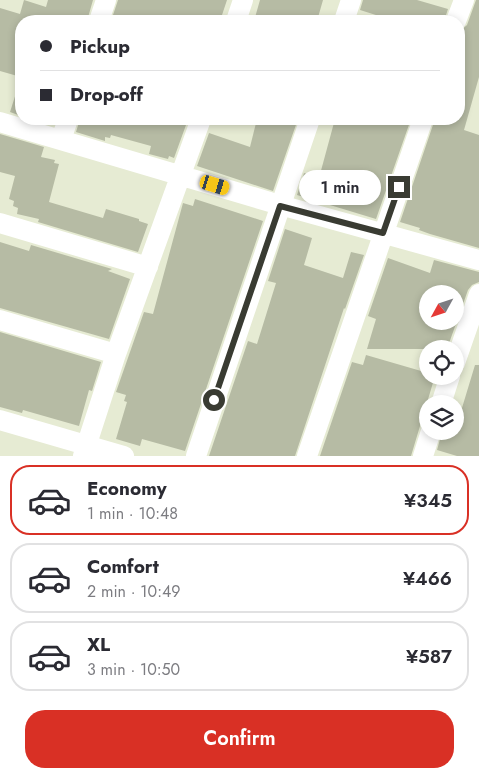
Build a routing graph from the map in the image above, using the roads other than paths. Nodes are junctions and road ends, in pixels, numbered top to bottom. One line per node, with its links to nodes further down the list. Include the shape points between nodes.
1 (106, 0): 5 (street)
2 (243, 0): 6 (street)
3 (351, 0): 7 (street)
4 (464, 0): 8 (street)
5 (101, 15)
6 (238, 15)
7 (346, 15)
8 (458, 15)
9 (0, 122): 14 (street)
10 (66, 125): 14 (street)
11 (199, 125): 15 (street)
12 (308, 125): 16 (street)
13 (421, 125): 18 (street)
14 (61, 140): 15 (street)
15 (182, 175): 16 (street); 20 (street)
16 (280, 206): 18 (street); 29 (street)
17 (0, 223): 20 (street)
18 (383, 233): 19 (street); 30 (street)
19 (479, 260)
20 (148, 267): 24 (street)
21 (479, 294): 23 (street)
22 (0, 320): 24 (street)
23 (463, 340)
24 (116, 354): 27 (street)
25 (0, 420): 27 (street)
26 (428, 440): 31 (street)
27 (84, 450): 28 (street)
28 (124, 456)
29 (196, 456)
30 (307, 456)
31 (423, 456)

